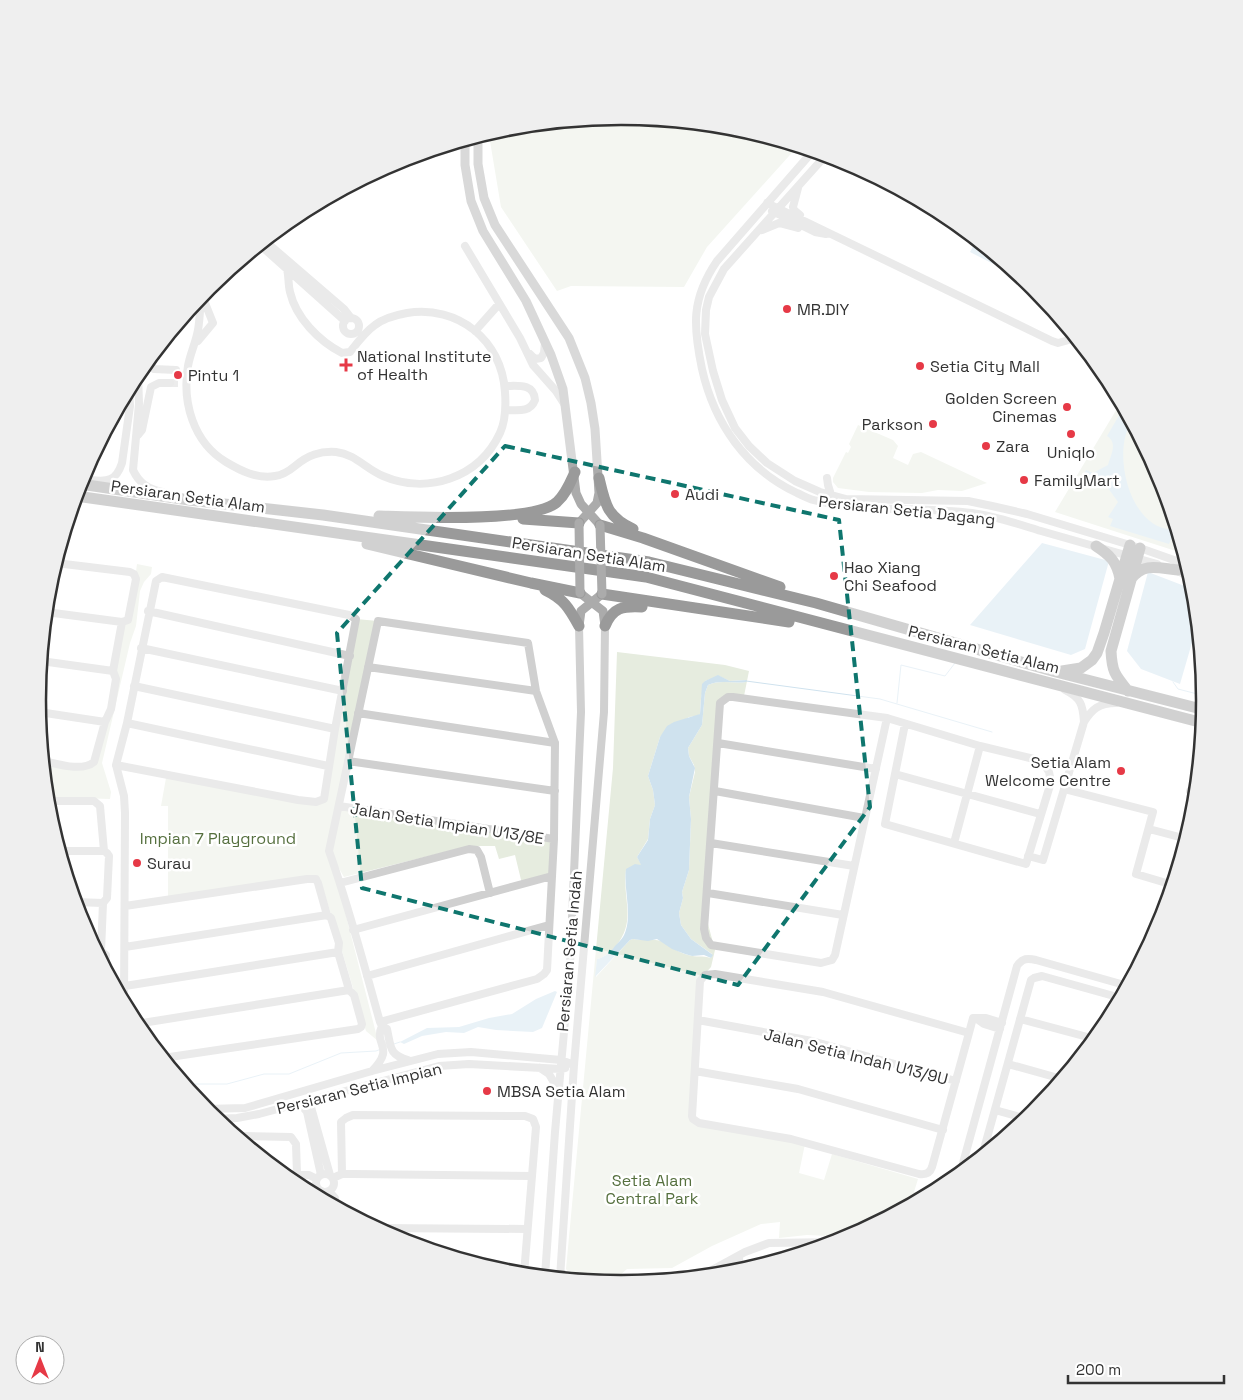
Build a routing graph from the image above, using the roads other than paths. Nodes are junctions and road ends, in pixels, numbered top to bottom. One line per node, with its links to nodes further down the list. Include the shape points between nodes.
1 (478, 143): 34 (main road, via 484,198 495,225 569,338 580,364 592,403)
2 (465, 146): 21 (main road, via 471,202 483,231 526,301)
3 (809, 156): 6 (street, Persiaran Setia Dagang)
4 (821, 161): 5 (street, Persiaran Setia Dagang)
5 (798, 187): 7 (street, Persiaran Setia Dagang); 8 (street, via 794,210)
6 (765, 205): 7 (street); 49 (street, Persiaran Setia Dagang, via 707,275 696,313 696,338 714,406 731,440 744,455 782,486 817,501 864,508 972,513)
7 (777, 211): 8 (street); 9 (street, Persiaran Setia Dagang)
8 (816, 229): 9 (street, via 778,223); 20 (street, via 1052,341)
9 (759, 232): 37 (street, Persiaran Setia Dagang, via 717,281 706,310 705,334 722,400 735,428 767,463)
10 (270, 245): 14 (street, via 344,309 348,320)
11 (465, 246): 17 (street)
12 (265, 249): 13 (street)
13 (287, 269): 14 (street); 15 (street)
14 (306, 286): 15 (street)
15 (290, 290): 19 (street, via 304,321 342,353 350,352 373,326 401,314 443,315 457,319)
16 (205, 304): 22 (street, via 213,323)
17 (500, 304): 19 (street); 23 (street)
18 (199, 310): 22 (street)
19 (475, 331): 27 (street, via 496,357)
20 (1070, 340)
21 (545, 342): 23 (street, via 541,358 536,359); 30 (main road)
22 (195, 345): 25 (street)
23 (528, 352): 30 (street, via 538,373)
24 (153, 367): 25 (street)
25 (182, 370): 31 (street, via 192,419 210,451 243,471 267,477 288,472 319,452 329,452 352,456 394,480 420,485 439,483 454,478 483,459 500,432)
26 (170, 383): 32 (street, via 152,387 142,430)
27 (505, 386): 31 (street); 31 (street, via 526,386 533,392 535,400 530,408)
28 (138, 387): 32 (street)
29 (130, 401): 36 (street, via 120,470 108,480)
30 (566, 406): 33 (main road)
31 (506, 410)
32 (136, 438): 42 (street, via 133,462 136,478 144,486)
33 (575, 472): 43 (main road, via 578,499); 45 (highway, via 566,490 549,508 533,513)
34 (599, 478): 43 (main road, via 598,498); 51 (highway, via 607,509 621,524)
35 (827, 478): 40 (street)
36 (90, 479)
37 (795, 481): 39 (street); 40 (street, Persiaran Setia Dagang)
38 (88, 485): 42 (highway, Persiaran Setia Alam)
39 (817, 485)
40 (831, 495): 50 (street, Persiaran Setia Dagang, via 846,499 968,502 992,506 1028,514)
41 (84, 497): 48 (highway, Persiaran Setia Alam)
42 (189, 500): 44 (highway, Persiaran Setia Alam)
43 (590, 512): 46 (main road); 47 (main road)
44 (323, 515): 45 (highway); 61 (highway, Persiaran Setia Alam, via 650,562)
45 (496, 516): 46 (highway)
46 (580, 523): 58 (main road, bridge)
47 (600, 525): 51 (highway); 59 (main road, bridge)
48 (297, 528): 57 (highway); 68 (highway, Persiaran Setia Alam, via 646,577)
49 (1096, 546): 50 (street, Persiaran Setia Dagang); 56 (highway, via 1114,560)
50 (1133, 551): 53 (street, Persiaran Setia Dagang); 54 (street, Persiaran Setia Dagang); 56 (highway)
51 (689, 554): 61 (highway)
52 (63, 564): 65 (street, via 134,574 134,598 128,620)
53 (1181, 567)
54 (1181, 567)
55 (1181, 568): 56 (highway, via 1142,568)
56 (1125, 581): 74 (highway, via 1092,660 1081,668); 78 (highway, via 1111,651 1112,667)
57 (531, 583): 58 (highway); 66 (highway, via 567,604)
58 (580, 593): 60 (main road)
59 (602, 594): 60 (main road); 62 (highway)
60 (592, 603): 66 (main road, via 581,611); 67 (main road, via 603,612)
61 (816, 603): 74 (highway, Persiaran Setia Alam)
62 (655, 604): 67 (highway, via 617,609); 68 (highway)
63 (148, 611): 69 (street); 70 (street); 70 (street, via 156,581 162,577 349,615 356,619)
64 (53, 613): 65 (street)
65 (122, 622): 73 (street)
66 (579, 626): 145 (street, Persiaran Setia Indah, via 581,722 570,964)
67 (604, 626): 152 (street, Persiaran Setia Indah, via 604,712)
68 (858, 633): 74 (highway, Persiaran Setia Alam)
69 (141, 648): 75 (street); 76 (street)
70 (350, 656): 76 (street)
71 (47, 662): 73 (street)
72 (368, 667): 77 (street); 77 (street, via 378,621 528,643); 83 (street)
73 (113, 670): 86 (street, via 116,679 111,709)
74 (1054, 678): 78 (highway, Persiaran Setia Alam); 79 (highway, Persiaran Setia Alam); 87 (street, via 1080,700)
75 (134, 686): 88 (street); 90 (street)
76 (343, 691): 90 (street)
77 (536, 691): 91 (street)
78 (1128, 691): 80 (highway, via 1139,690); 81 (highway, Persiaran Setia Alam)
79 (1128, 703): 85 (highway, Persiaran Setia Alam); 87 (street, via 1097,706)
80 (1197, 704)
81 (1197, 708)
82 (46, 713): 86 (street)
83 (358, 714): 91 (street); 94 (street)
84 (887, 718): 89 (street); 92 (street, via 733,697 720,703); 98 (street)
85 (1196, 721)
86 (105, 722): 95 (street, via 92,765 80,767)
87 (1084, 722): 100 (street)
88 (127, 723): 96 (street); 97 (street)
89 (905, 724): 93 (street); 99 (street)
90 (335, 729): 97 (street)
91 (554, 743): 101 (street)
92 (718, 743): 98 (street); 102 (street)
93 (980, 746): 103 (street); 106 (street, via 1044,764 1051,782)
94 (348, 761): 101 (street); 105 (street)
95 (50, 762)
96 (116, 765): 97 (street, via 316,802 324,799); 124 (street, via 124,796)
97 (328, 766)
98 (876, 769): 107 (street)
99 (895, 774): 103 (street); 112 (street, via 884,824)
100 (1064, 789): 108 (street, via 1153,812); 115 (street, via 1043,860)
101 (554, 791): 110 (street)
102 (715, 791): 107 (street); 111 (street)
103 (967, 794): 106 (street); 112 (street)
104 (55, 801): 114 (street, via 94,801 100,806)
105 (339, 806): 110 (street, Jalan Setia Impian U13/8E); 118 (street, via 330,851)
106 (1040, 814): 115 (street)
107 (864, 818): 116 (street)
108 (1149, 829): 109 (street); 119 (street, via 1136,874)
109 (1180, 837)
110 (554, 839): 117 (street)
111 (711, 842): 116 (street); 121 (street)
112 (954, 844): 115 (street, via 1026,864)
113 (67, 851): 114 (street)
114 (104, 851): 123 (street, via 108,856 108,883 107,898)
115 (1028, 856)
116 (854, 866): 126 (street)
117 (552, 876): 120 (street); 127 (street)
118 (340, 883): 120 (street, via 469,849 476,850 481,857); 128 (street)
119 (1167, 883)
120 (490, 893): 128 (street)
121 (708, 893): 126 (street); 126 (street, via 704,929 711,945 821,964 832,960 835,955)
122 (83, 902): 123 (street)
123 (102, 903): 129 (street)
124 (125, 906): 125 (street, via 316,879); 130 (street)
125 (326, 915): 130 (street); 131 (street, via 331,918 339,943)
126 (843, 916)
127 (549, 925): 132 (street); 141 (street, via 546,970 537,979)
128 (353, 930): 132 (street)
129 (100, 941)
130 (125, 947): 134 (street)
131 (338, 952): 134 (street); 135 (street)
132 (368, 976): 141 (street)
133 (1122, 984): 142 (street, via 1024,959 1017,966)
134 (125, 986): 136 (street)
135 (349, 990): 140 (street); 147 (street, via 354,995 362,1024 358,1029)
136 (125, 991)
137 (1115, 996): 139 (street, via 1042,976 1034,978)
138 (698, 1020): 143 (street, via 700,981 705,975 715,974 823,992); 156 (street); 158 (street, Jalan Setia Indah U13/9U, via 812,1041)
139 (1020, 1020): 144 (street); 151 (street)
140 (145, 1023)
141 (381, 1024): 146 (street, via 379,1032 385,1038)
142 (1001, 1026): 143 (street, via 986,1018 973,1018); 173 (street)
143 (969, 1033): 158 (street)
144 (1087, 1037)
145 (563, 1043): 148 (street, via 554,1054); 150 (street, Persiaran Setia Indah)
146 (388, 1053): 149 (street); 155 (street)
147 (171, 1057)
148 (539, 1058): 149 (street, Persiaran Setia Impian, via 470,1052); 150 (street, Persiaran Setia Impian)
149 (410, 1060): 155 (street, Persiaran Setia Impian)
150 (561, 1060): 152 (street, Persiaran Setia Impian); 154 (street, Persiaran Setia Indah)
151 (1008, 1064): 157 (street); 165 (street)
152 (574, 1065): 154 (street, Persiaran Setia Impian); 191 (street, Persiaran Setia Indah)
153 (539, 1068): 154 (street, Persiaran Setia Impian); 159 (street, via 549,1074); 160 (street, Persiaran Setia Impian, via 469,1064 439,1066)
154 (560, 1070): 159 (street, Persiaran Setia Indah)
155 (372, 1071): 162 (street, Persiaran Setia Impian)
156 (694, 1072): 169 (street, via 798,1089); 169 (street, via 692,1116 699,1123 791,1139 919,1174 930,1171)
157 (1055, 1077)
158 (956, 1081): 169 (street)
159 (558, 1091): 190 (street, Persiaran Setia Indah)
160 (322, 1096): 161 (street, Persiaran Setia Impian); 166 (street, via 314,1102)
161 (310, 1100): 162 (street, via 301,1095); 163 (street, Persiaran Setia Impian); 166 (street)
162 (259, 1104): 164 (street, Persiaran Setia Impian)
163 (294, 1104): 168 (street, Persiaran Setia Impian); 170 (street, via 307,1112)
164 (217, 1109)
165 (995, 1110): 167 (street); 172 (street)
166 (313, 1112): 170 (street)
167 (1018, 1116)
168 (227, 1118)
169 (942, 1130)
170 (315, 1134): 176 (street); 178 (street)
171 (247, 1136): 174 (street, via 291,1137 296,1144)
172 (985, 1145)
173 (963, 1162)
174 (297, 1174): 178 (street)
175 (342, 1174): 176 (street); 177 (street); 177 (street, via 342,1122 353,1114 525,1116 533,1119 536,1127)
176 (331, 1176): 178 (street); 181 (street, via 334,1183)
177 (532, 1176): 184 (street)
178 (319, 1177): 179 (street)
179 (316, 1187)
180 (323, 1191): 181 (street)
181 (329, 1191): 182 (street)
182 (335, 1199)
183 (394, 1228): 184 (street)
184 (527, 1229): 189 (street)
185 (813, 1242): 186 (street, via 769,1243)
186 (746, 1252): 187 (street); 188 (street)
187 (734, 1264)
188 (721, 1266)
189 (524, 1267)
190 (545, 1270)
191 (560, 1271)

